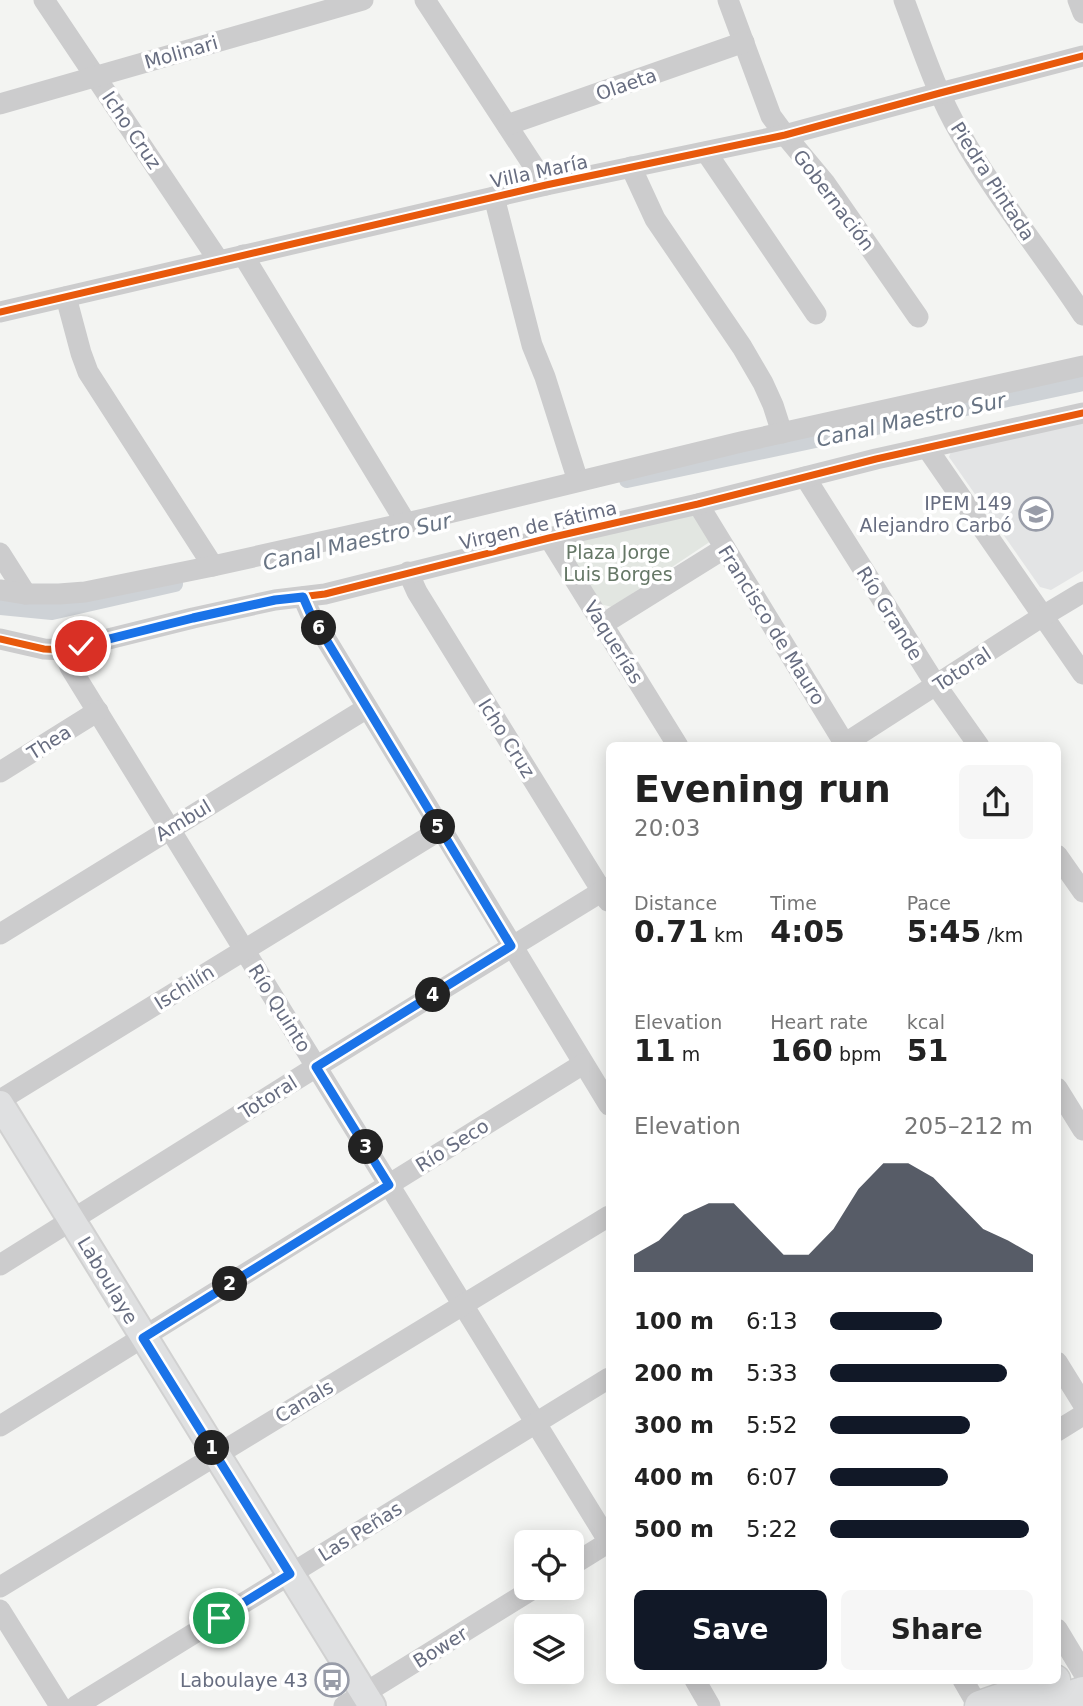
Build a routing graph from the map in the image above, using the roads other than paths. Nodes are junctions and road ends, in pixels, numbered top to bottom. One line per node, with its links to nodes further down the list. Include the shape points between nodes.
1 (44, 0): 10 (street, Icho Cruz)
2 (363, 0): 10 (street, Molinari)
3 (425, 0): 13 (street)
4 (728, 0): 8 (street, Gobernación)
5 (904, 0): 11 (street, Piedra Pintada)
6 (1078, 0): 7 (street)
7 (1083, 13)
8 (744, 42): 13 (street, Olaeta); 14 (street, Gobernación, via 771,116)
9 (1083, 56): 11 (street, Villa María)
10 (96, 77): 12 (street, Molinari); 20 (street, Icho Cruz)
11 (940, 93): 14 (street, Villa María); 24 (street, Piedra Pintada, via 980,167)
12 (0, 104)
13 (507, 125): 17 (street)
14 (785, 135): 15 (street, Villa María); 25 (street, Gobernación, via 825,183)
15 (706, 152): 16 (street, Villa María); 23 (street)
16 (631, 167): 17 (street, Villa María); 28 (street, via 655,219 743,347 774,405)
17 (546, 185): 18 (street, Villa María)
18 (494, 197): 19 (street, Villa María); 31 (street, via 532,345)
19 (243, 255): 20 (street, Villa María); 33 (street)
20 (219, 261): 21 (street, Villa María)
21 (66, 297): 22 (street, Villa María); 37 (street, via 88,372)
22 (0, 312)
23 (816, 314)
24 (1083, 315)
25 (918, 317)
26 (1083, 366): 28 (street, Virgen de Fátima)
27 (1083, 413): 29 (street, Virgen de Fátima)
28 (782, 433): 31 (street, Virgen de Fátima)
29 (927, 448): 30 (street, Virgen de Fátima); 43 (street)
30 (805, 477): 32 (street, Virgen de Fátima); 48 (street, Río Grande)
31 (578, 481): 33 (street, Virgen de Fátima)
32 (698, 504): 34 (street, Virgen de Fátima); 35 (street, Francisco de Mauro)
33 (406, 523): 37 (street, Virgen de Fátima)
34 (550, 538): 38 (street, Virgen de Fátima); 44 (street, Vaquerías)
35 (725, 548): 44 (street); 52 (street, Francisco de Mauro)
36 (0, 553): 41 (street)
37 (213, 566): 41 (street, Virgen de Fátima, via 85,592)
38 (408, 572): 42 (street, Virgen de Fátima); 59 (street, Icho Cruz)
39 (0, 590): 41 (street, Virgen de Fátima)
40 (1083, 593): 43 (street, Totoral)
41 (26, 594)
42 (303, 597): 46 (street, Virgen de Fátima); 49 (street)
43 (1042, 616): 47 (street); 48 (street, Totoral)
44 (603, 624): 51 (street, Vaquerías)
45 (0, 639): 46 (street, Virgen de Fátima)
46 (64, 650): 50 (street, Río Quinto)
47 (1083, 674)
48 (936, 685): 53 (street, Totoral); 54 (street, Río Grande)
49 (367, 708): 56 (street, Ambul); 57 (street)
50 (98, 711): 55 (street, Thea); 56 (street, Río Quinto)
51 (676, 742)
52 (842, 742)
53 (849, 742)
54 (976, 742)
55 (0, 772)
56 (169, 829): 62 (street, Ambul); 64 (street, Río Quinto)
57 (440, 830): 63 (street); 64 (street, Ischilín)
58 (1061, 861): 60 (street)
59 (606, 892)
60 (1083, 892)
61 (606, 895): 63 (street, Totoral)
62 (0, 934)
63 (511, 946): 65 (street); 66 (street, Totoral)
64 (244, 950): 66 (street, Río Quinto); 69 (street, Ischilín)
65 (583, 1063): 68 (street); 71 (street, Río Seco)
66 (316, 1067): 71 (street, Río Quinto); 73 (street, Totoral)
67 (1065, 1096): 70 (street)
68 (606, 1100)
69 (0, 1102): 73 (main road, Laboulaye)
70 (1083, 1130)
71 (389, 1185): 75 (street, Río Quinto); 76 (street, Río Seco)
72 (606, 1218): 75 (street, Canals)
73 (72, 1221): 74 (street, Totoral); 76 (main road, Laboulaye)
74 (0, 1265)
75 (463, 1305): 81 (street, Río Quinto); 84 (street, Canals)
76 (143, 1338): 82 (street, Río Seco); 84 (main road, Laboulaye)
77 (1061, 1368): 79 (street)
78 (606, 1380): 81 (street, Las Peñas)
79 (1083, 1404)
80 (1083, 1415): 83 (street)
81 (536, 1423): 85 (street, Río Quinto); 88 (street, Las Peñas)
82 (0, 1426)
83 (1061, 1429)
84 (216, 1455): 88 (main road, Laboulaye); 89 (street, Canals)
85 (606, 1537)
86 (606, 1544): 87 (street)
87 (584, 1558)
88 (290, 1574): 99 (main road, Laboulaye); 101 (street, Las Peñas)
89 (0, 1587)
90 (516, 1600): 99 (street, Bower)
91 (0, 1610): 100 (street)
92 (1061, 1635): 93 (street)
93 (1083, 1671): 94 (highway)
94 (1061, 1678)
95 (697, 1684): 102 (street)
96 (965, 1684): 103 (street)
97 (1044, 1684): 103 (highway)
98 (1083, 1692): 104 (highway)
99 (360, 1702)
100 (60, 1706)
101 (76, 1706)
102 (710, 1706)
103 (979, 1706)
104 (1041, 1706)

